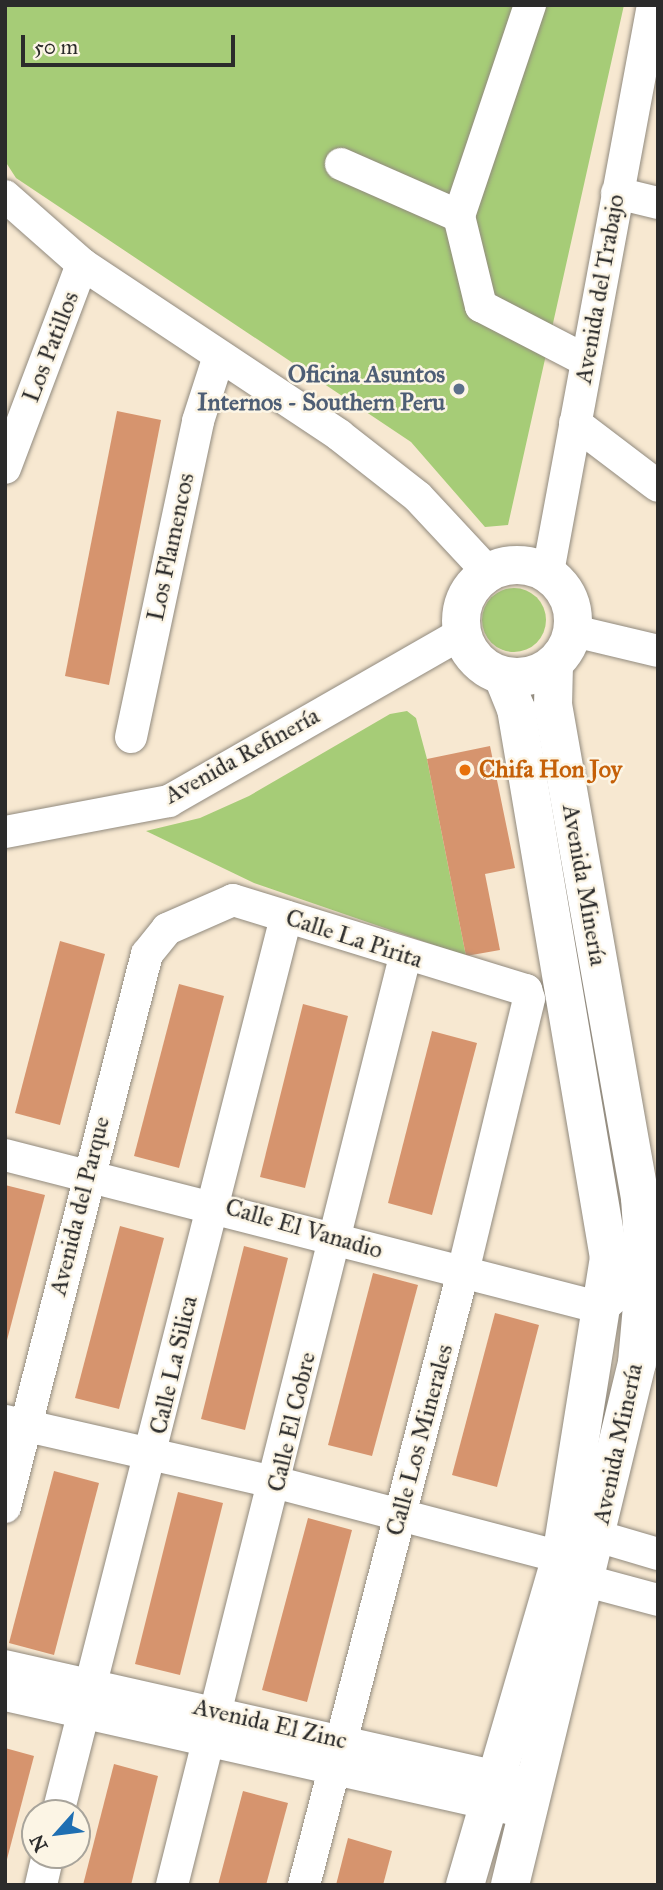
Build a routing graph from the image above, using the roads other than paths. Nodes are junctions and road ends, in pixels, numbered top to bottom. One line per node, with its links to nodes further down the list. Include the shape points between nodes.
1 (530, 5): 7 (street)
2 (653, 5): 4 (street, Avenida del Trabajo)
3 (341, 164): 7 (street)
4 (617, 193): 6 (street); 10 (street, Avenida del Trabajo)
5 (5, 196): 8 (street)
6 (658, 203)
7 (458, 216): 10 (street, via 481,306)
8 (82, 264): 9 (street); 12 (street, Los Patillos)
9 (218, 359): 14 (street, via 369,458 418,497); 21 (street, Los Flamencos, via 198,421)
10 (587, 361): 11 (street, Avenida del Trabajo)
11 (575, 423): 13 (street); 15 (street, Avenida del Trabajo)
12 (5, 468)
13 (658, 486)
14 (487, 571): 15 (main road, via 518,563); 17 (main road, via 462,605)
15 (548, 572): 16 (main road, via 570,598)
16 (574, 631): 18 (street); 19 (main road)
17 (461, 634): 20 (main road, via 476,661); 22 (street, Avenida Refinería, via 169,802)
18 (658, 651)
19 (554, 666): 20 (main road, via 521,678); 31 (main road, Avenida Minería, via 553,706)
20 (503, 677): 33 (main road, Avenida Minería, via 516,709 609,1258)
21 (131, 737)
22 (5, 832)
23 (286, 916): 24 (street, Calle La Pirita, via 233,901); 25 (street, Calle La Pirita); 29 (street, Calle La Silica)
24 (180, 920): 28 (street, Avenida del Parque, via 147,954)
25 (405, 957): 26 (street, Calle La Pirita); 30 (street, Calle El Cobre)
26 (528, 994): 32 (street, Calle Los Minerales)
27 (5, 1155): 28 (street, Calle El Vanadio)
28 (87, 1175): 29 (street, Calle El Vanadio); 34 (street, Avenida del Parque)
29 (212, 1203): 30 (street, Calle El Vanadio); 35 (street, Calle La Silica)
30 (335, 1238): 32 (street, Calle El Vanadio); 36 (street, Calle El Cobre)
31 (651, 1265): 33 (street); 39 (main road, Avenida Minería, via 637,1363)
32 (463, 1272): 33 (street, Calle El Vanadio); 38 (street, Calle Los Minerales)
33 (602, 1308): 41 (main road, Avenida Minería)
34 (15, 1424): 35 (street); 37 (street, Avenida del Parque)
35 (153, 1455): 36 (street); 44 (street, Calle La Silica)
36 (278, 1483): 38 (street); 47 (street, Calle El Cobre)
37 (5, 1507)
38 (400, 1514): 41 (street); 48 (street, Calle Los Minerales)
39 (597, 1536): 40 (street); 41 (main road, Avenida Minería)
40 (658, 1554)
41 (574, 1569): 42 (street); 49 (main road, Avenida Minería); 51 (main road, Avenida Minería)
42 (658, 1600)
43 (5, 1666): 44 (street, Avenida El Zinc)
44 (94, 1683): 46 (street, Calle La Silica); 47 (street, Avenida El Zinc)
45 (5, 1695): 46 (street, Avenida El Zinc)
46 (83, 1713): 47 (street, Avenida El Zinc); 50 (street, Calle La Silica)
47 (211, 1726): 48 (street, Avenida El Zinc); 52 (street, Calle El Cobre)
48 (338, 1753): 49 (street, Avenida El Zinc); 53 (street, Calle Los Minerales)
49 (491, 1788): 51 (street, Avenida El Zinc); 54 (main road, Avenida Minería)
50 (62, 1799)
51 (531, 1799): 55 (main road, Avenida Minería)
52 (172, 1885)
53 (304, 1885)
54 (465, 1885)
55 (510, 1885)

